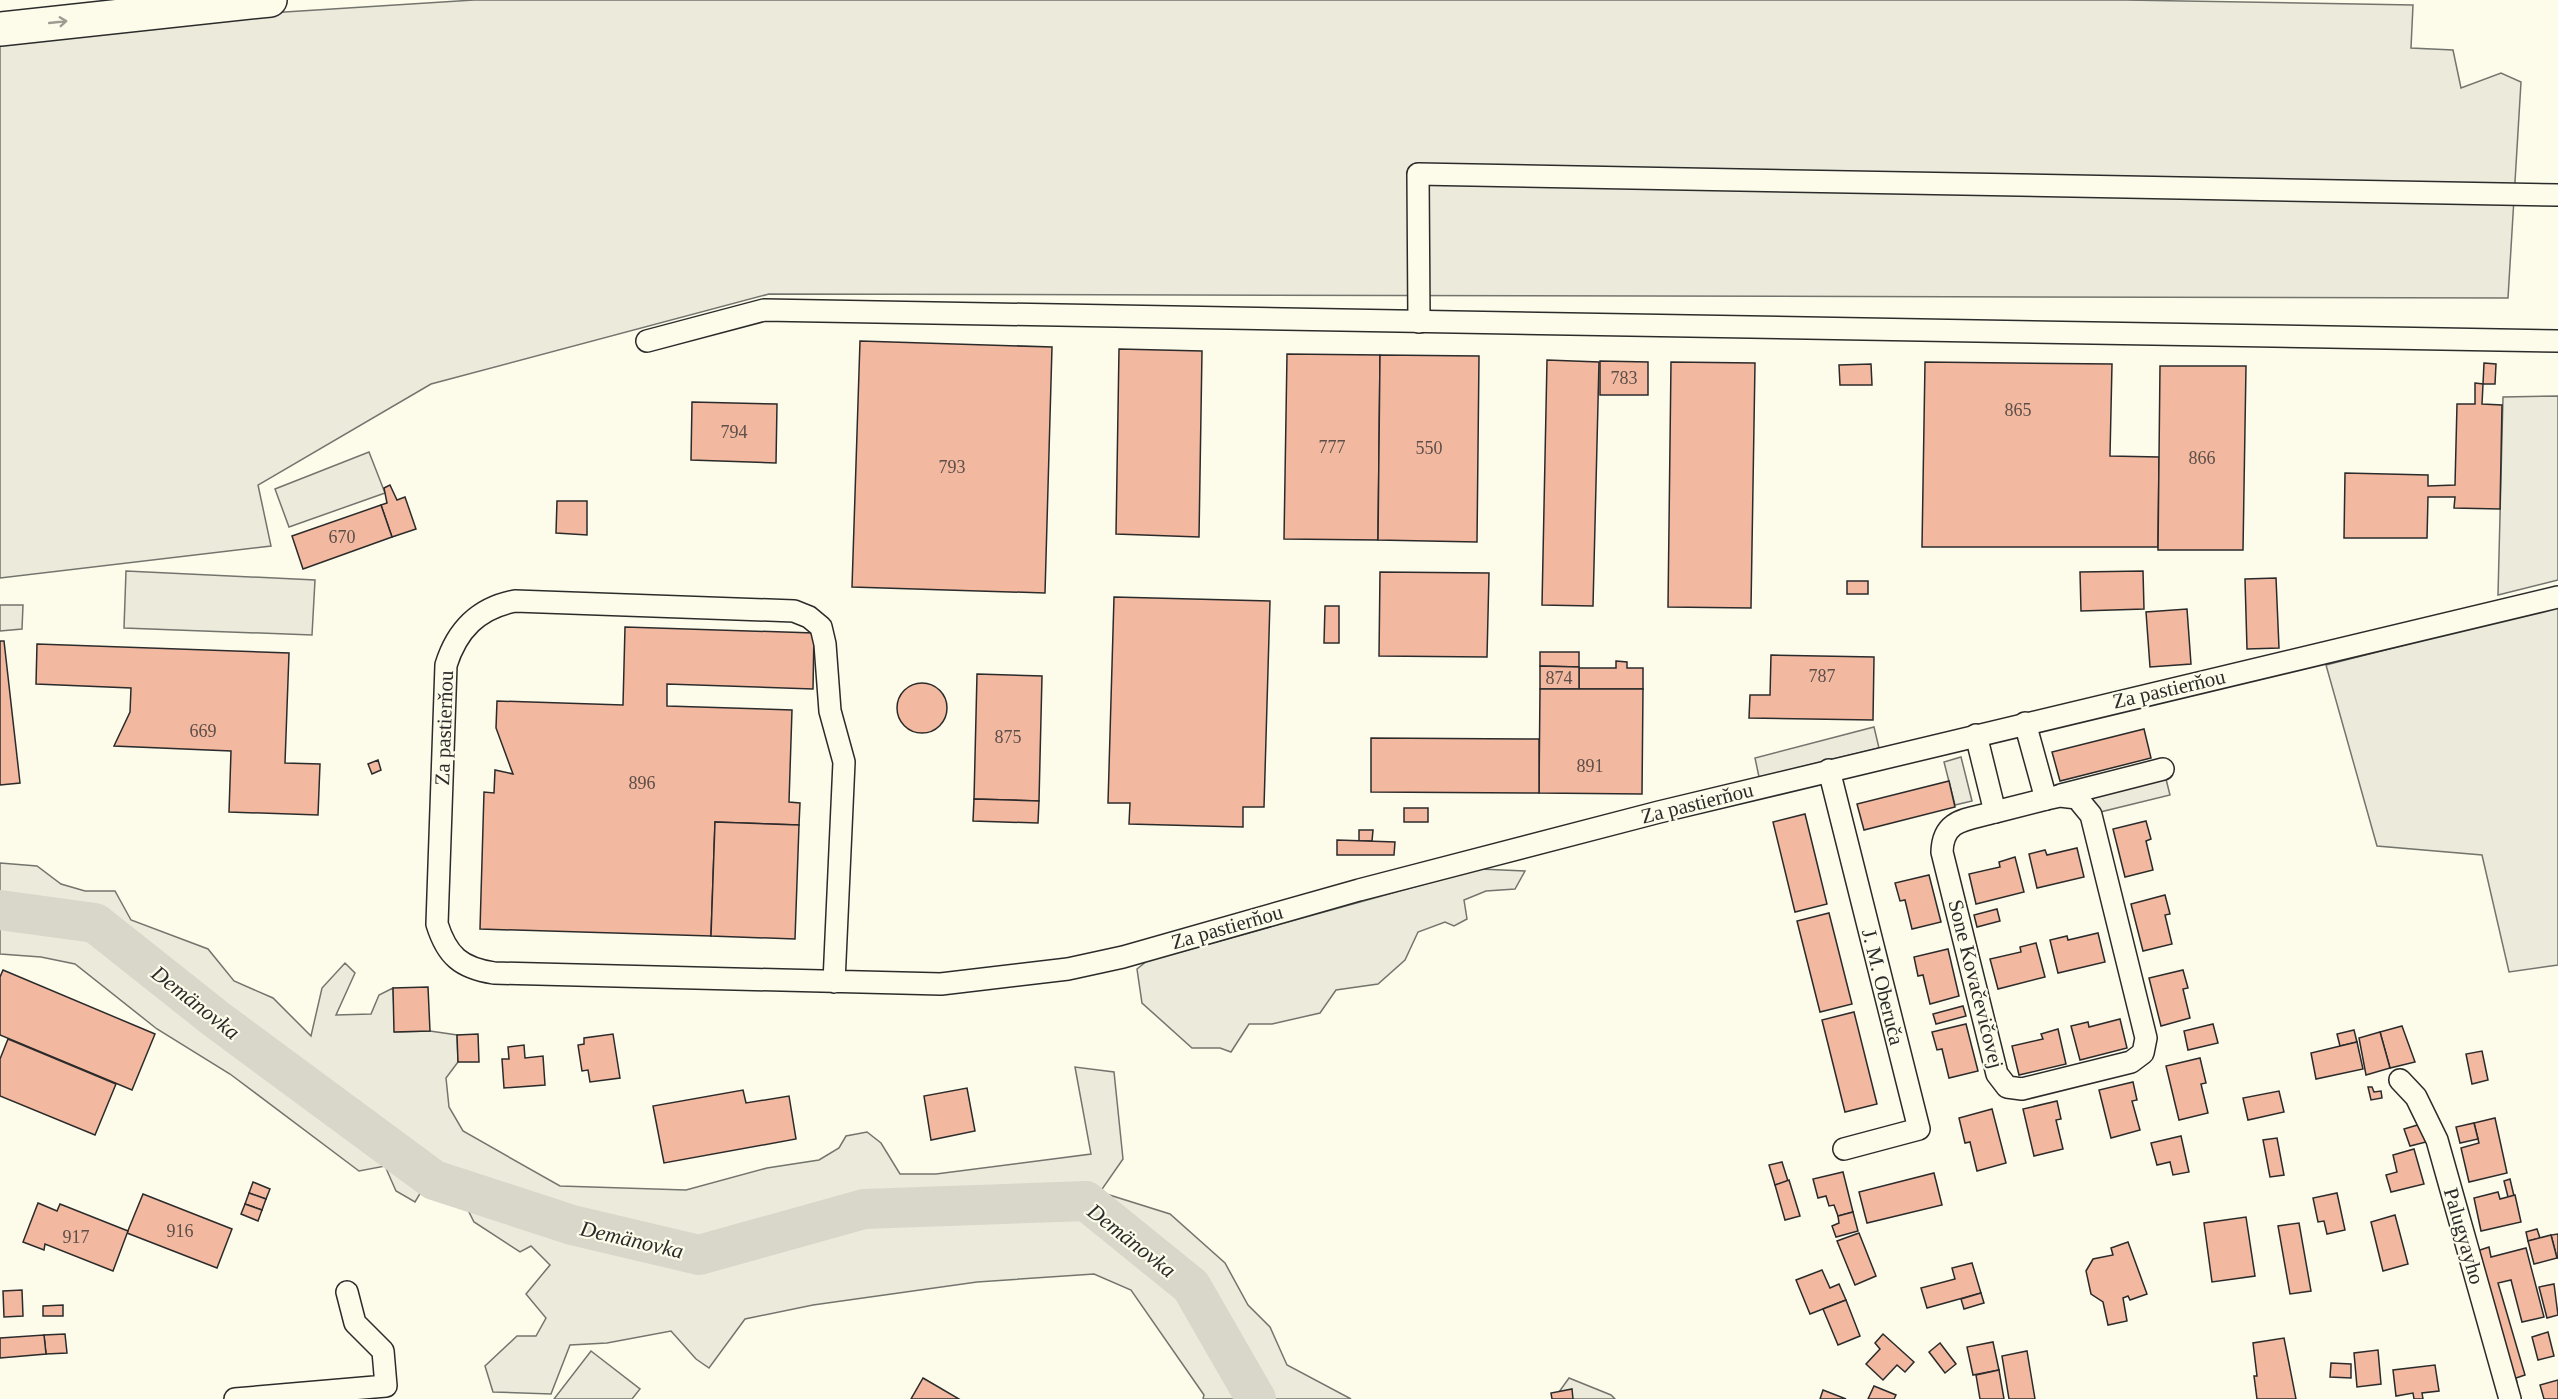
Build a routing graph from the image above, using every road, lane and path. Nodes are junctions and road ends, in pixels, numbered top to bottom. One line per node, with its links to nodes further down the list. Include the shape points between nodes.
1 (270, 0): 2 (highway, one-way to 1)
2 (0, 29)
3 (2558, 195): 4 (street, via 1418,174)
4 (1419, 322): 5 (street, via 764,310); 6 (street)
5 (647, 341)
6 (2558, 341)
7 (2558, 597): 8 (street, Za pastierňou)
8 (2025, 723): 9 (street, Za pastierňou); 12 (street)
9 (1976, 735): 11 (street, Za pastierňou); 13 (street)
10 (2163, 769): 12 (street, Sone Kovačevičovej)
11 (1829, 770): 14 (street, Za pastierňou, via 1068,969 964,983); 16 (street, J. M. Oberuča, via 1919,1129)
12 (2053, 797): 13 (street, Sone Kovačevičovej); 13 (street, Sone Kovačevičovej, via 2077,798 2091,815 2146,1038 2144,1053 2131,1062 2022,1089 2007,1087 1997,1074 1942,852 1951,825)
13 (1995, 812)
14 (834, 982): 14 (street, Za pastierňou, via 844,762 830,711 821,627 794,611 515,601 485,611 469,622 459,634 446,665 438,924 456,959 474,970 494,973)
15 (2400, 1080): 19 (street, Palugyayho, via 2416,1097 2437,1140)
16 (1844, 1149)
17 (347, 1292): 18 (street, via 355,1323 383,1351 386,1386)
18 (235, 1399)
19 (2510, 1399)

